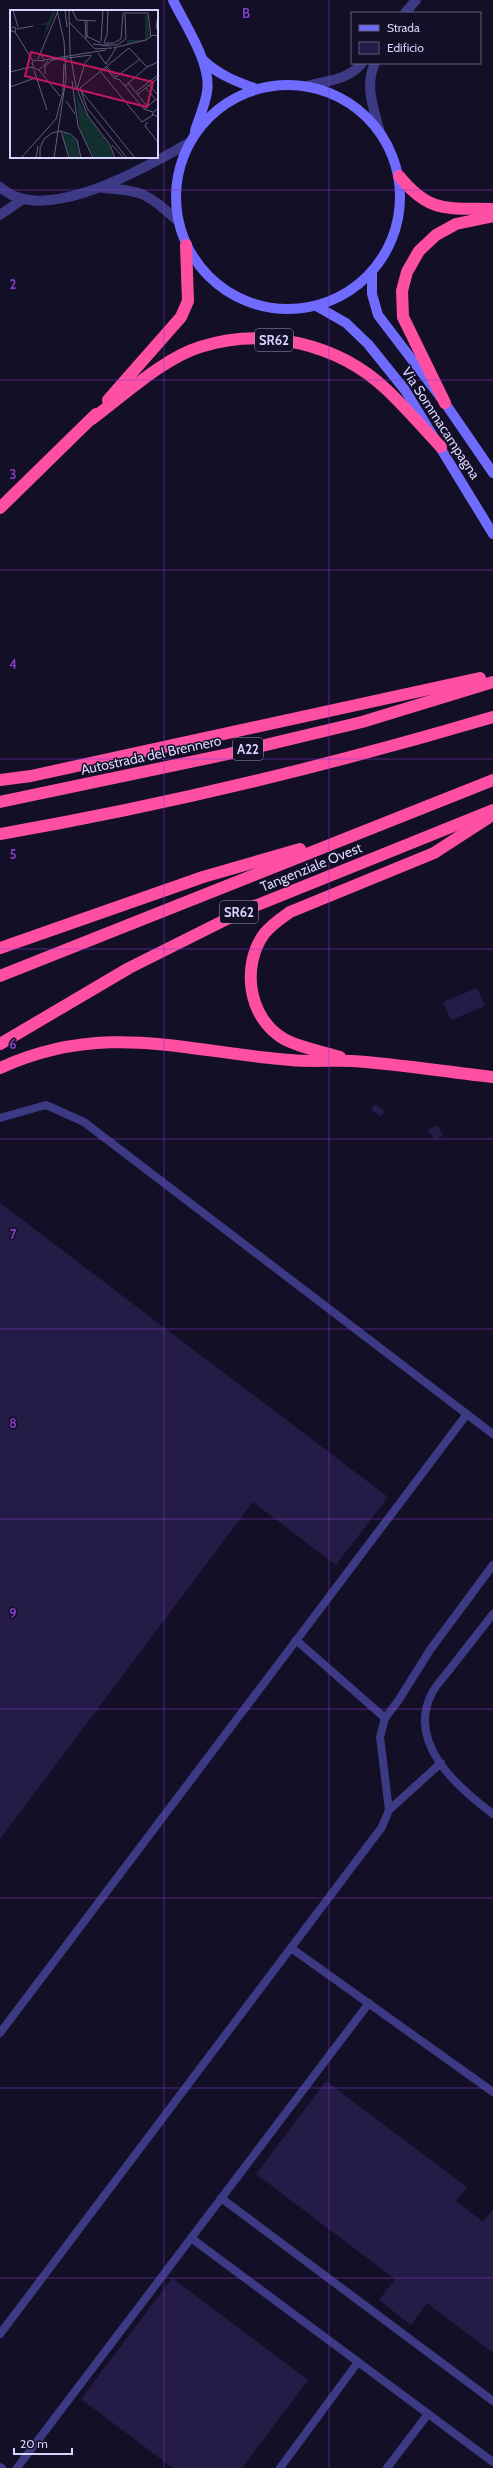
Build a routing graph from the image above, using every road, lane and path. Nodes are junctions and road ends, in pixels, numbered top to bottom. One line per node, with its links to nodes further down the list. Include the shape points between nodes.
1 (173, 0): 4 (street)
2 (416, 0): 3 (street)
3 (406, 12)
4 (202, 58): 8 (street, via 213,69 234,81); 10 (street, via 208,75 208,91)
5 (361, 64): 7 (street, via 354,72 338,80)
6 (374, 64): 9 (street, via 370,72 369,88)
7 (307, 86): 8 (street, via 284,85); 9 (street, via 326,91 344,100 364,114)
8 (257, 89): 10 (street, via 232,100 210,116)
9 (380, 133): 13 (street, via 392,153)
10 (191, 140): 12 (street); 20 (street, via 176,181)
11 (157, 158): 15 (street)
12 (158, 158)
13 (399, 176): 17 (highway, via 414,194 430,204 446,208); 22 (street, via 401,202 397,228 387,252)
14 (0, 187): 16 (street)
15 (101, 188): 16 (street, via 50,200); 20 (street, via 135,190 145,194)
16 (23, 199): 18 (street)
17 (493, 209)
18 (0, 215)
19 (493, 216): 24 (highway, via 456,224 436,235 420,251 407,272 402,291 403,317)
20 (178, 221): 21 (street)
21 (186, 245): 23 (street, via 205,272 219,286 241,300 266,308 292,310); 25 (highway, SR62, via 188,301 181,318)
22 (372, 273): 23 (street, via 347,294); 24 (street, Via Sommacampagna, via 372,294 378,315)
23 (318, 307): 26 (street, Via Sommacampagna, via 346,323 368,344 405,390)
24 (445, 403): 27 (street, Via Sommacampagna)
25 (92, 419): 26 (highway, SR62, via 162,367 200,347 248,338 284,340 321,348 360,369 387,389); 28 (highway, SR62)
26 (441, 448): 29 (street, Via Sommacampagna)
27 (493, 473)
28 (0, 508)
29 (493, 534)
30 (493, 675): 33 (highway, via 39,775)
31 (493, 682): 35 (highway, Autostrada del Brennero / A22, via 340,727 221,756)
32 (493, 717): 39 (highway, A22, via 402,744 265,779 163,803)
33 (0, 780)
34 (493, 780): 38 (highway, Tangenziale Ovest / SR62)
35 (0, 802)
36 (493, 810): 42 (highway, Tangenziale Ovest / SR62, via 245,910 129,968)
37 (493, 815): 43 (highway, SR62, via 434,853 290,912 274,923 256,948 250,976 252,991 256,1006 274,1031 285,1039)
38 (368, 829): 40 (highway, SR62, via 203,877); 41 (highway, Tangenziale Ovest / SR62)
39 (0, 834)
40 (0, 948)
41 (0, 976)
42 (0, 1044)
43 (352, 1061): 44 (highway, SR62, via 292,1060 157,1042 102,1041 37,1052); 45 (highway, SR62)
44 (0, 1068)
45 (493, 1077)
46 (0, 1118): 47 (lane, via 46,1105 84,1122)
47 (467, 1414): 48 (lane); 51 (lane)
48 (493, 1434)
49 (493, 1565): 52 (lane, via 430,1650 398,1702)
50 (493, 1614): 53 (lane, via 432,1693 424,1718 427,1743)
51 (296, 1640): 52 (lane); 58 (lane)
52 (385, 1718): 54 (lane, via 380,1737)
53 (441, 1763): 54 (lane); 55 (lane, via 465,1793)
54 (389, 1810): 56 (lane, via 382,1827)
55 (493, 1814)
56 (291, 1948): 57 (lane); 62 (lane)
57 (369, 2003): 59 (lane); 60 (lane)
58 (0, 2032)
59 (493, 2092)
60 (221, 2198): 61 (lane); 64 (lane)
61 (191, 2238): 63 (lane); 67 (lane)
62 (0, 2334)
63 (358, 2362): 65 (lane); 68 (lane)
64 (493, 2401)
65 (428, 2414): 66 (lane); 69 (lane)
66 (493, 2462)
67 (17, 2468)
68 (280, 2468)
69 (387, 2468)

